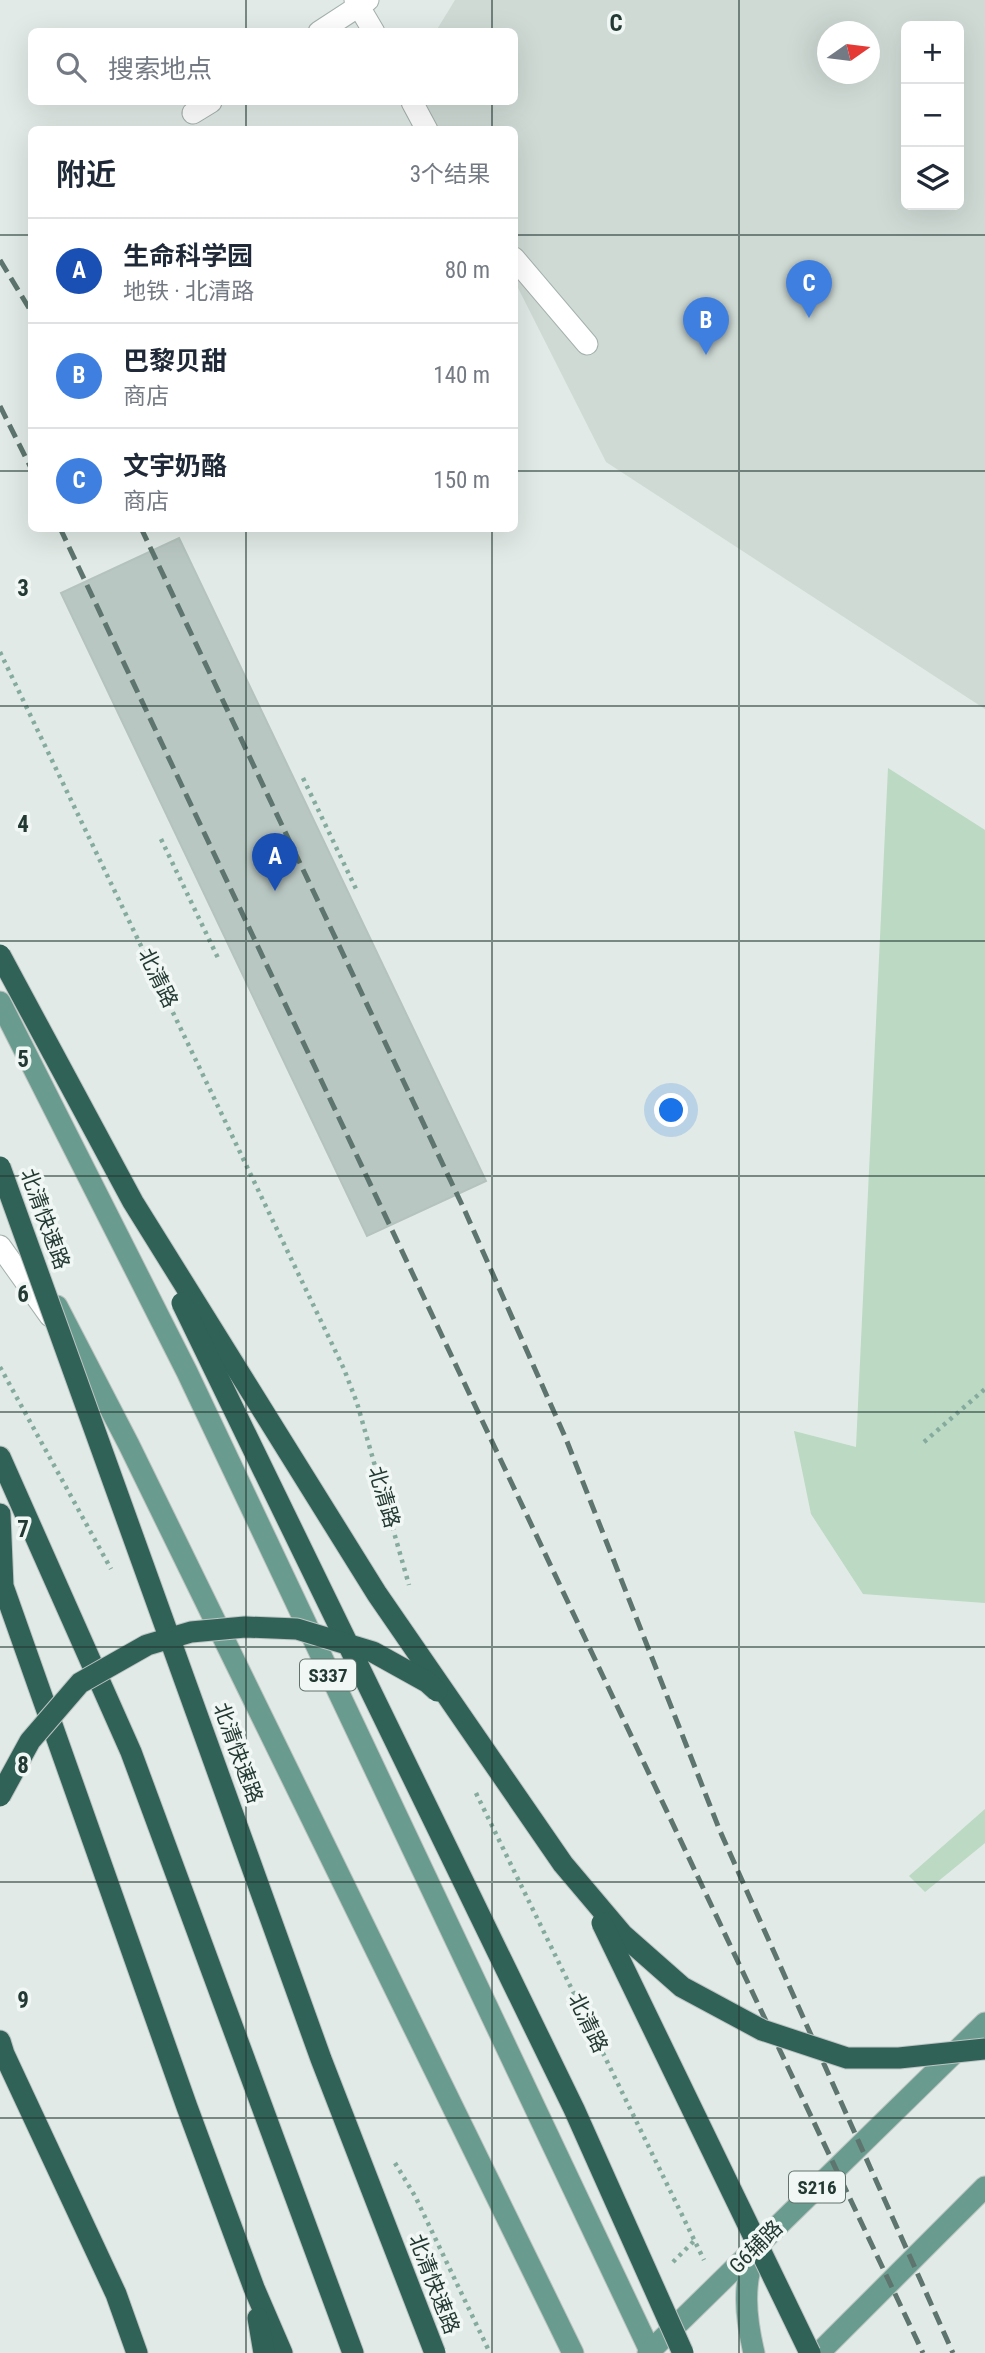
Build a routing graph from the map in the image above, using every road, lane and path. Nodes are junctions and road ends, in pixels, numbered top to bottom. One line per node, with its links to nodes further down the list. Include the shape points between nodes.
1 (360, 2): 2 (street); 3 (street)
2 (324, 28)
3 (372, 28)
4 (206, 105): 6 (street)
5 (414, 105): 7 (street)
6 (193, 113)
7 (425, 126)
8 (518, 263): 9 (street)
9 (587, 344)
10 (0, 652): 26 (path, 北清路, via 344,1369)
11 (303, 778): 13 (path)
12 (161, 839): 15 (path)
13 (357, 891)
14 (0, 955): 19 (highway, bridge)
15 (218, 958)
16 (0, 1002): 37 (main road, S337, via 187,1372)
17 (0, 1167): 42 (highway, 北清快速路, bridge, via 321,2059)
18 (0, 1195): 23 (main road)
19 (133, 1202): 31 (highway, bridge, via 377,1594 563,1864 623,1935 682,1987 762,2030 847,2058); 45 (highway, bridge, via 574,2109)
20 (0, 1246): 23 (street, via 61,1331)
21 (985, 1389): 22 (path)
22 (924, 1442)
23 (129, 1445): 44 (main road)
24 (0, 1457): 41 (highway, via 131,1752)
25 (0, 1514): 34 (highway, via 3,1586)
26 (410, 1590)
27 (470, 1782): 35 (path, 北清路)
28 (0, 1796): 47 (highway, bridge, via 30,1741 80,1683 147,1645 191,1632 297,1629 373,1652 427,1682 504,1756 551,1824)
29 (985, 2023): 33 (main road, G6辅路 / S216)
30 (0, 2041): 38 (highway, via 116,2294)
31 (985, 2049)
32 (985, 2187): 48 (main road)
33 (765, 2238): 35 (main road, G6辅路 / S216); 46 (main road, via 747,2284)
34 (254, 2288): 39 (highway); 40 (highway)
35 (715, 2288): 37 (main road, G6辅路 / S216)
36 (469, 2309): 43 (path)
37 (649, 2352)
38 (137, 2353)
39 (264, 2353)
40 (282, 2353)
41 (353, 2353)
42 (435, 2353)
43 (490, 2353)
44 (573, 2353)
45 (683, 2353)
46 (754, 2353)
47 (810, 2353)
48 (820, 2353)

